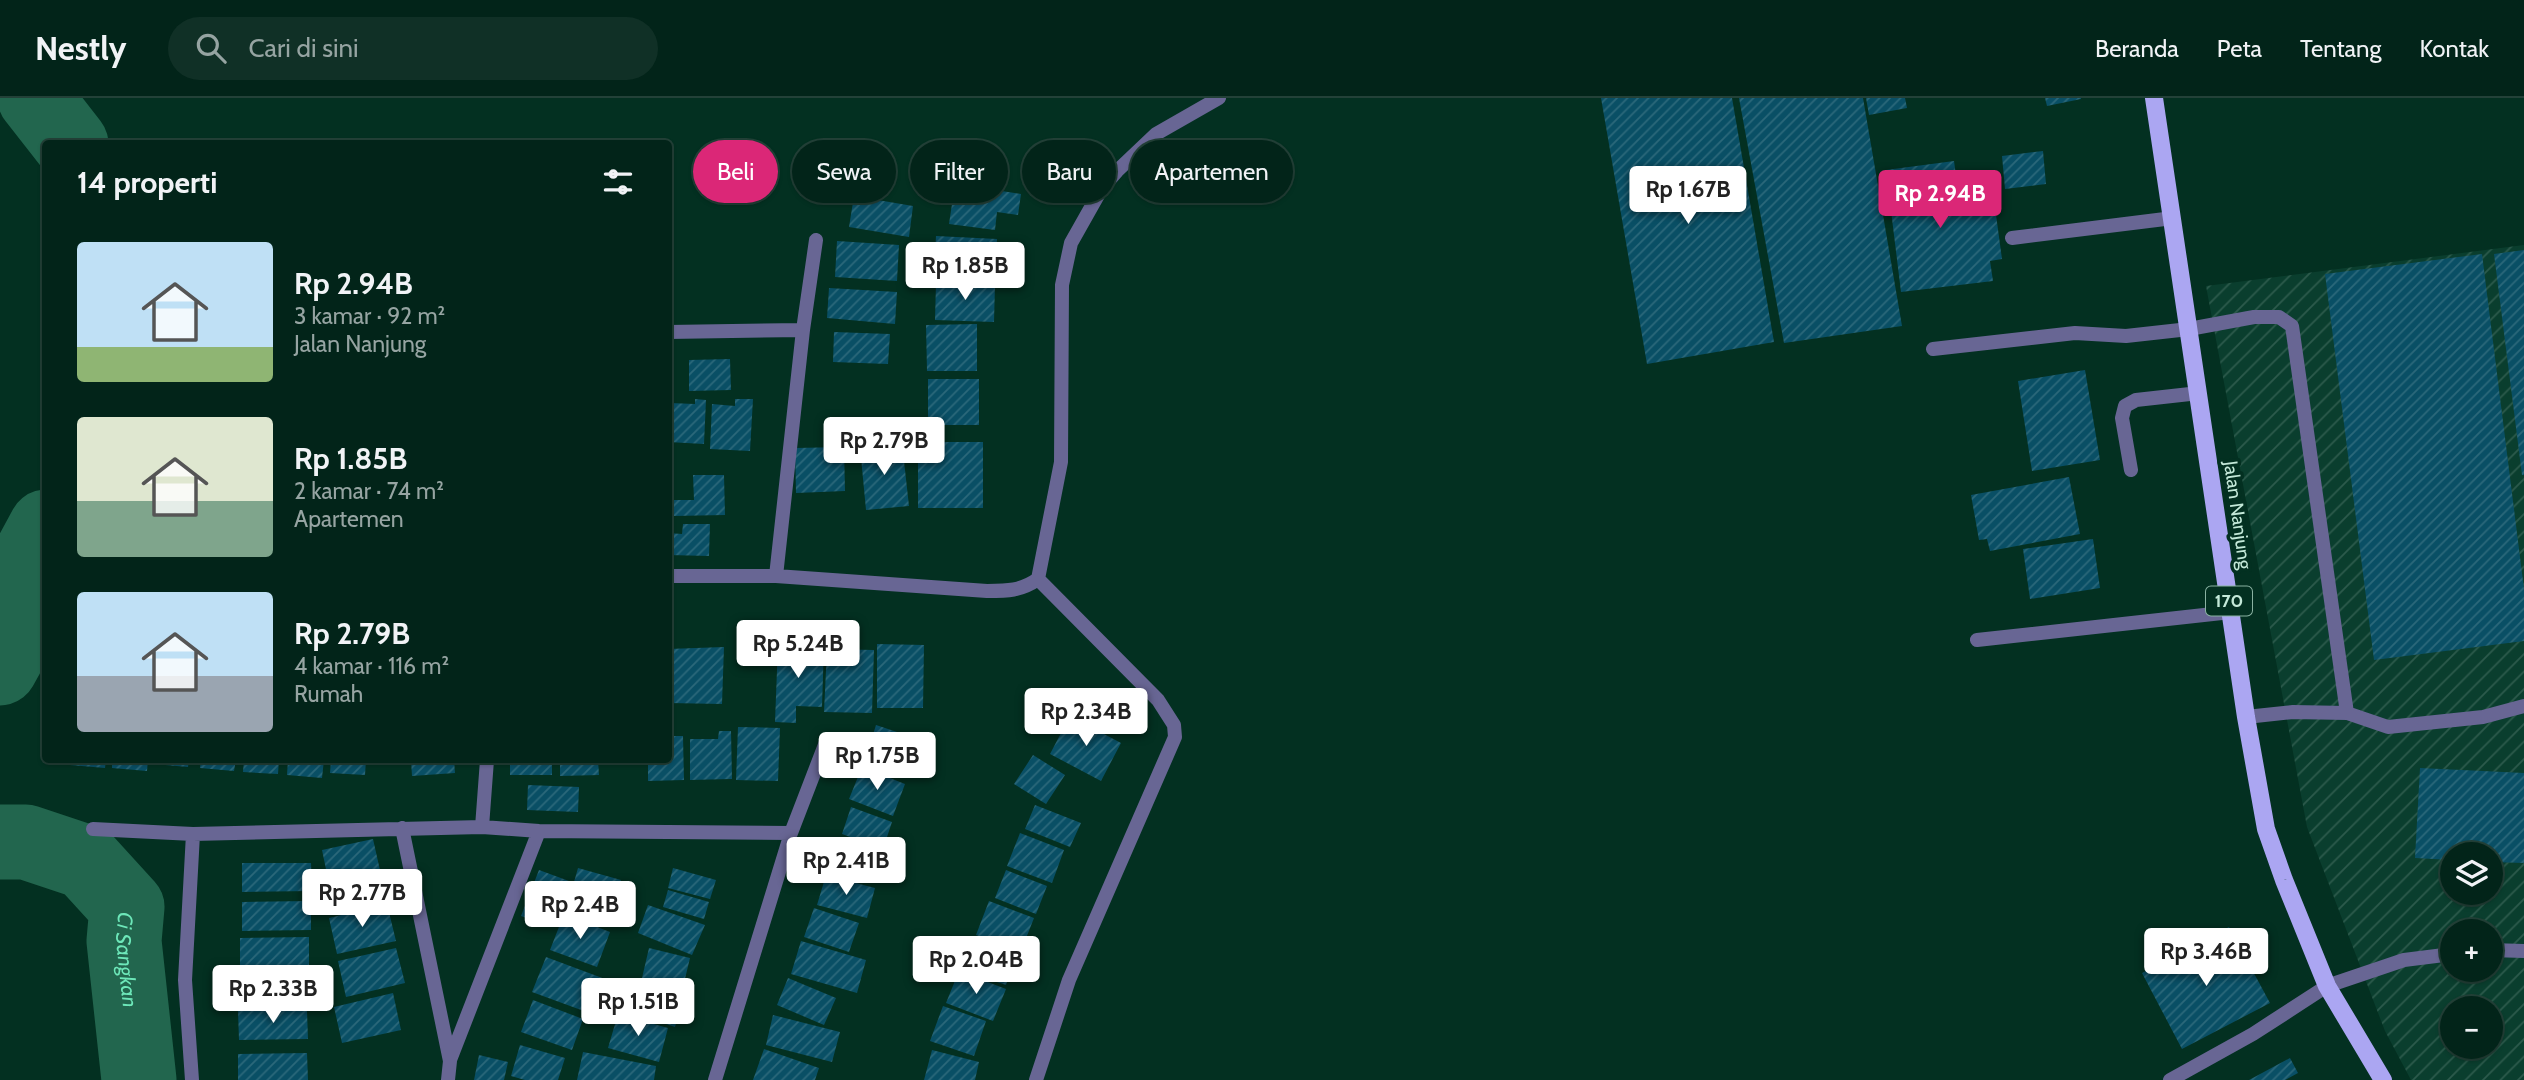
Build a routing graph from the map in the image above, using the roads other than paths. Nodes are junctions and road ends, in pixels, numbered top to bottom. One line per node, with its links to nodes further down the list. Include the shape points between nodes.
1 (1219, 98): 14 (street, via 1156,134 1117,171 1071,243 1062,285 1061,462)
2 (2154, 98): 3 (main road, Jalan Nanjung / 170)
3 (2174, 218): 4 (street); 6 (main road, Jalan Nanjung / 170)
4 (2012, 238)
5 (816, 240): 7 (street)
6 (2189, 329): 9 (street, via 2126,336 2075,333); 10 (main road, Jalan Nanjung / 170); 18 (street, via 2254,317 2278,317 2292,326)
7 (803, 330): 8 (street); 13 (street)
8 (672, 332)
9 (1933, 349)
10 (2199, 393): 11 (street, via 2136,400 2125,406 2122,418); 15 (main road, Jalan Nanjung / 170)
11 (2131, 470)
12 (672, 576): 13 (street)
13 (776, 576): 14 (street, via 987,591 1014,591)
14 (1038, 579): 36 (street, via 1158,700 1174,725 1175,737 1069,980)
15 (2231, 612): 16 (street); 19 (main road, Jalan Nanjung / 170)
16 (1977, 640)
17 (2524, 706): 18 (street, via 2483,717 2388,727)
18 (2347, 713): 19 (street)
19 (2246, 717): 31 (main road, Jalan Nanjung / 170, via 2266,829)
20 (826, 743): 27 (street)
21 (487, 763): 22 (street)
22 (482, 827): 23 (street); 25 (street)
23 (402, 828): 26 (street); 32 (street)
24 (93, 829): 26 (street)
25 (539, 831): 27 (street); 32 (street)
26 (193, 834): 33 (street, via 186,980)
27 (791, 834): 35 (street)
28 (2503, 950): 29 (street)
29 (2524, 951)
30 (2440, 956): 31 (street, via 2404,960)
31 (2327, 986): 37 (street); 38 (main road, Jalan Nanjung / 170)
32 (450, 1061): 34 (street)
33 (192, 1080)
34 (448, 1080)
35 (715, 1080)
36 (1036, 1080)
37 (2171, 1080)
38 (2383, 1080)

